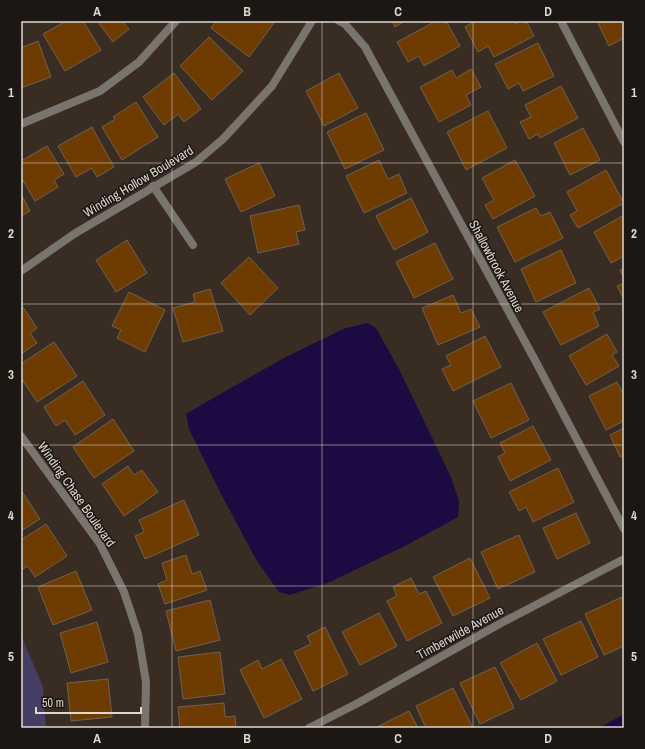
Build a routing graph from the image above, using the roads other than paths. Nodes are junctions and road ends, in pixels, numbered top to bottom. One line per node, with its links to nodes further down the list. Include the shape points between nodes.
1 (176, 21): 5 (street, via 138,62 100,91)
2 (312, 21): 7 (street, Winding Hollow Boulevard, via 272,86 223,139 196,162)
3 (339, 21): 11 (street, Shallowbrook Avenue, via 345,24 365,47)
4 (560, 21): 6 (street)
5 (21, 124)
6 (624, 142)
7 (154, 186): 8 (street); 9 (street, Winding Hollow Boulevard, via 74,234)
8 (193, 245)
9 (21, 271)
10 (21, 436): 13 (street, Winding Chase Boulevard, via 100,544 124,592 138,634 146,682)
11 (624, 529)
12 (624, 559): 14 (street, Timberwilde Avenue)
13 (145, 728)
14 (309, 728)

